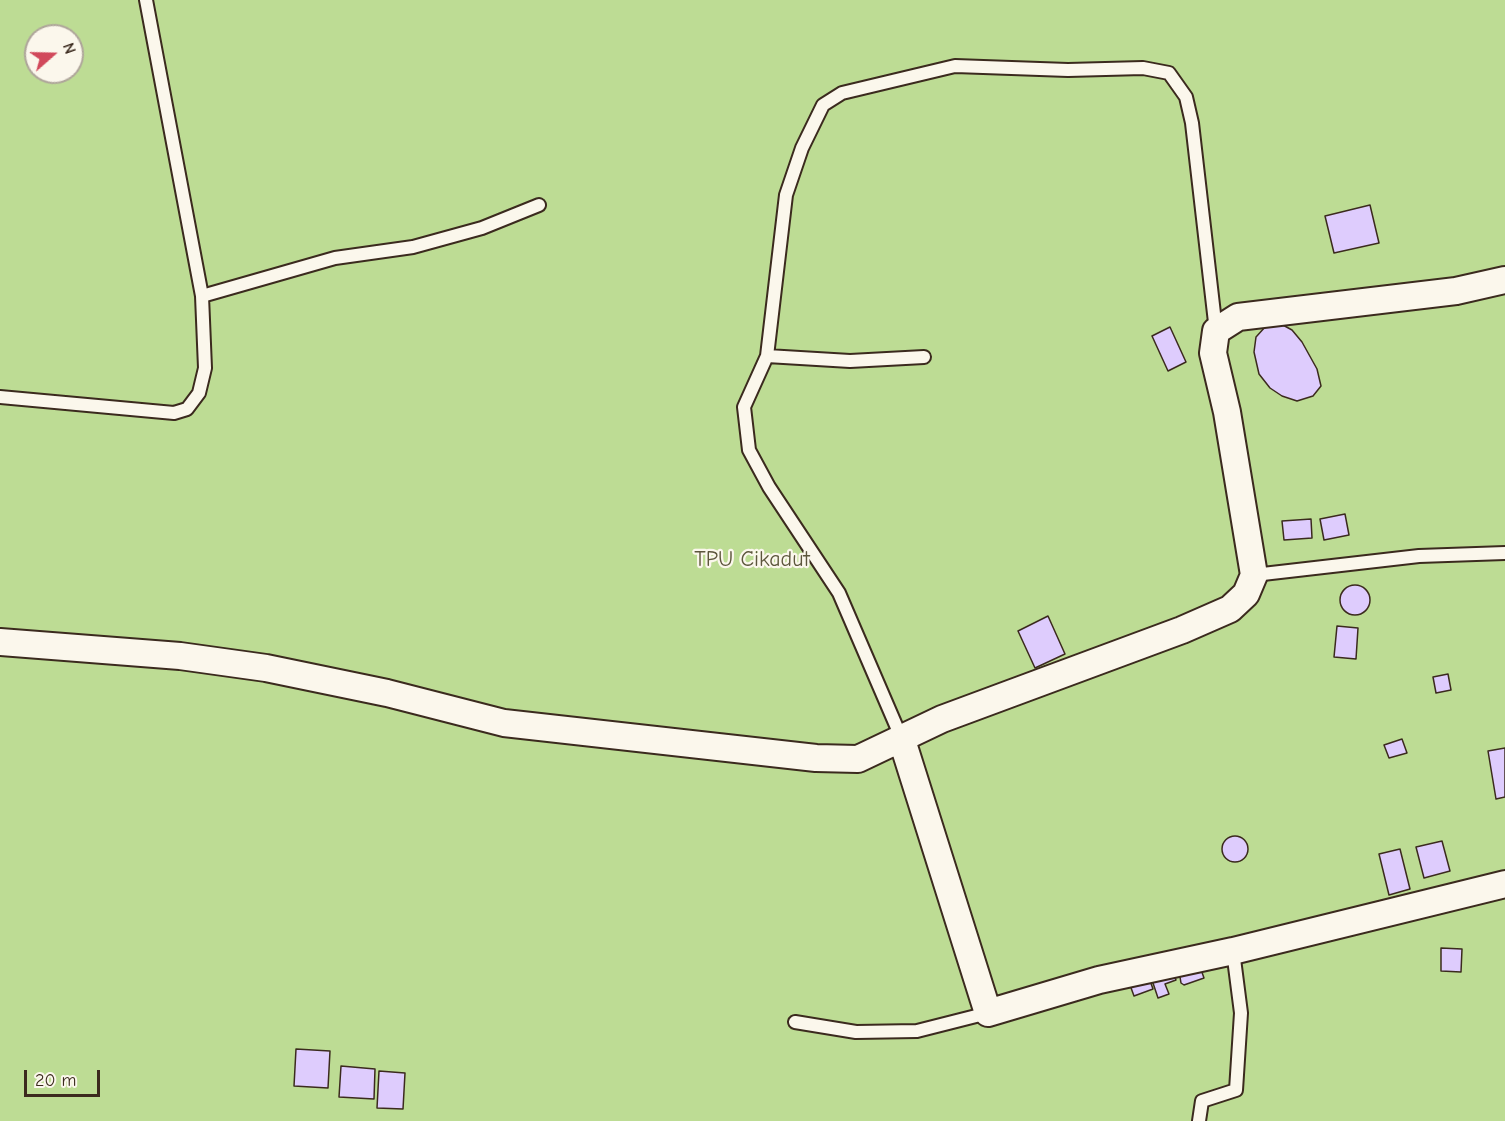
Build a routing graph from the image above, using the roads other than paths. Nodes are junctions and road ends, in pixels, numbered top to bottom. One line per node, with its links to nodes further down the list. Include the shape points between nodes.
1 (146, 0): 4 (lane)
2 (539, 205): 4 (lane, via 482,228 413,247 335,258)
3 (1505, 280): 5 (street, via 1456,291 1238,317)
4 (202, 297): 8 (lane, via 205,368 199,393 187,409 174,414)
5 (1216, 331): 6 (lane, via 1192,123 1186,98 1169,73 1143,68 955,66 842,93 824,105 802,148 786,195); 10 (street, via 1213,353 1227,412)
6 (767, 356): 7 (lane, via 850,361); 12 (lane, via 744,407 749,450 839,593)
7 (924, 357)
8 (0, 397)
9 (1505, 553): 10 (lane, via 1419,556)
10 (1254, 575): 12 (street, via 1246,594 1230,609)
11 (0, 642): 12 (street, via 191,657 354,686 504,723 816,758 858,759)
12 (901, 737): 15 (street)
13 (1505, 884): 14 (street)
14 (1233, 951): 15 (street, via 1099,980); 17 (lane, via 1241,1013 1236,1090 1202,1101)
15 (988, 1012): 16 (lane, via 917,1031 847,1031)
16 (795, 1022)
17 (1199, 1121)

